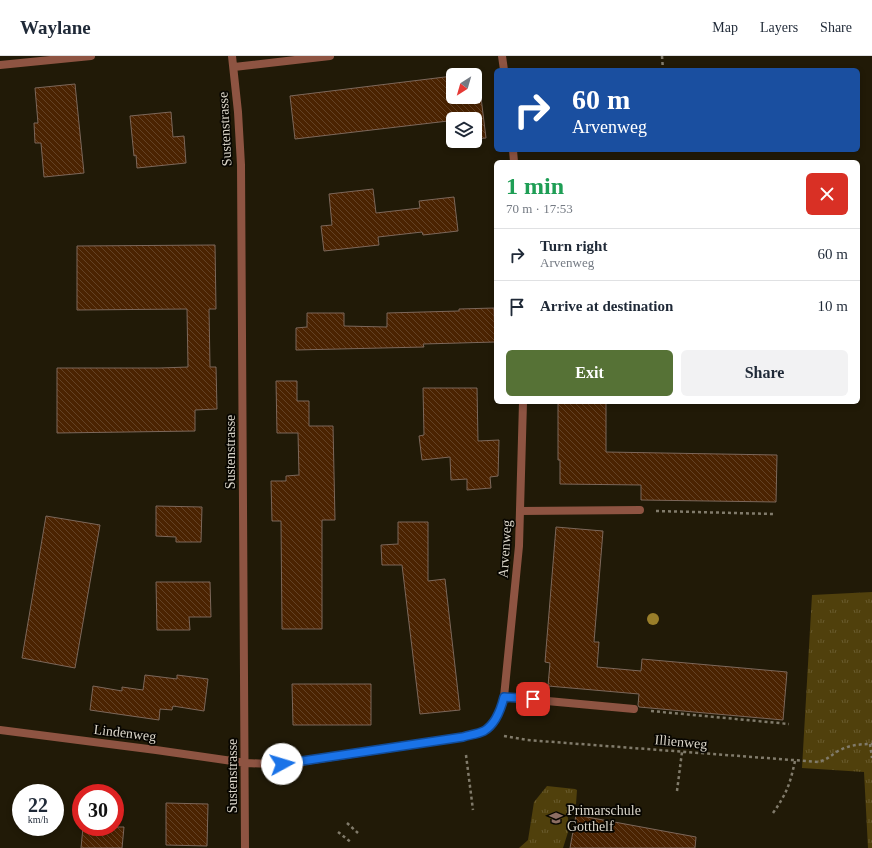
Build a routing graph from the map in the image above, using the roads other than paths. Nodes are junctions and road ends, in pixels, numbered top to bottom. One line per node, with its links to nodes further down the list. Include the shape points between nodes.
1 (91, 56): 5 (street)
2 (232, 56): 6 (street, Sustenstrasse)
3 (330, 56): 6 (street)
4 (502, 56): 7 (street)
5 (0, 65)
6 (234, 67): 14 (street, Sustenstrasse, via 240,166)
7 (504, 68)
8 (523, 404): 10 (street, Arvenweg)
9 (640, 510): 10 (street)
10 (520, 511): 11 (street, Arvenweg, via 519,546)
11 (504, 697): 12 (street); 14 (street, Arvenweg, via 501,710 494,722 484,731 463,737 293,763)
12 (634, 709)
13 (0, 730): 14 (street, Lindenweg)
14 (246, 763): 15 (street, Sustenstrasse)
15 (246, 848)

